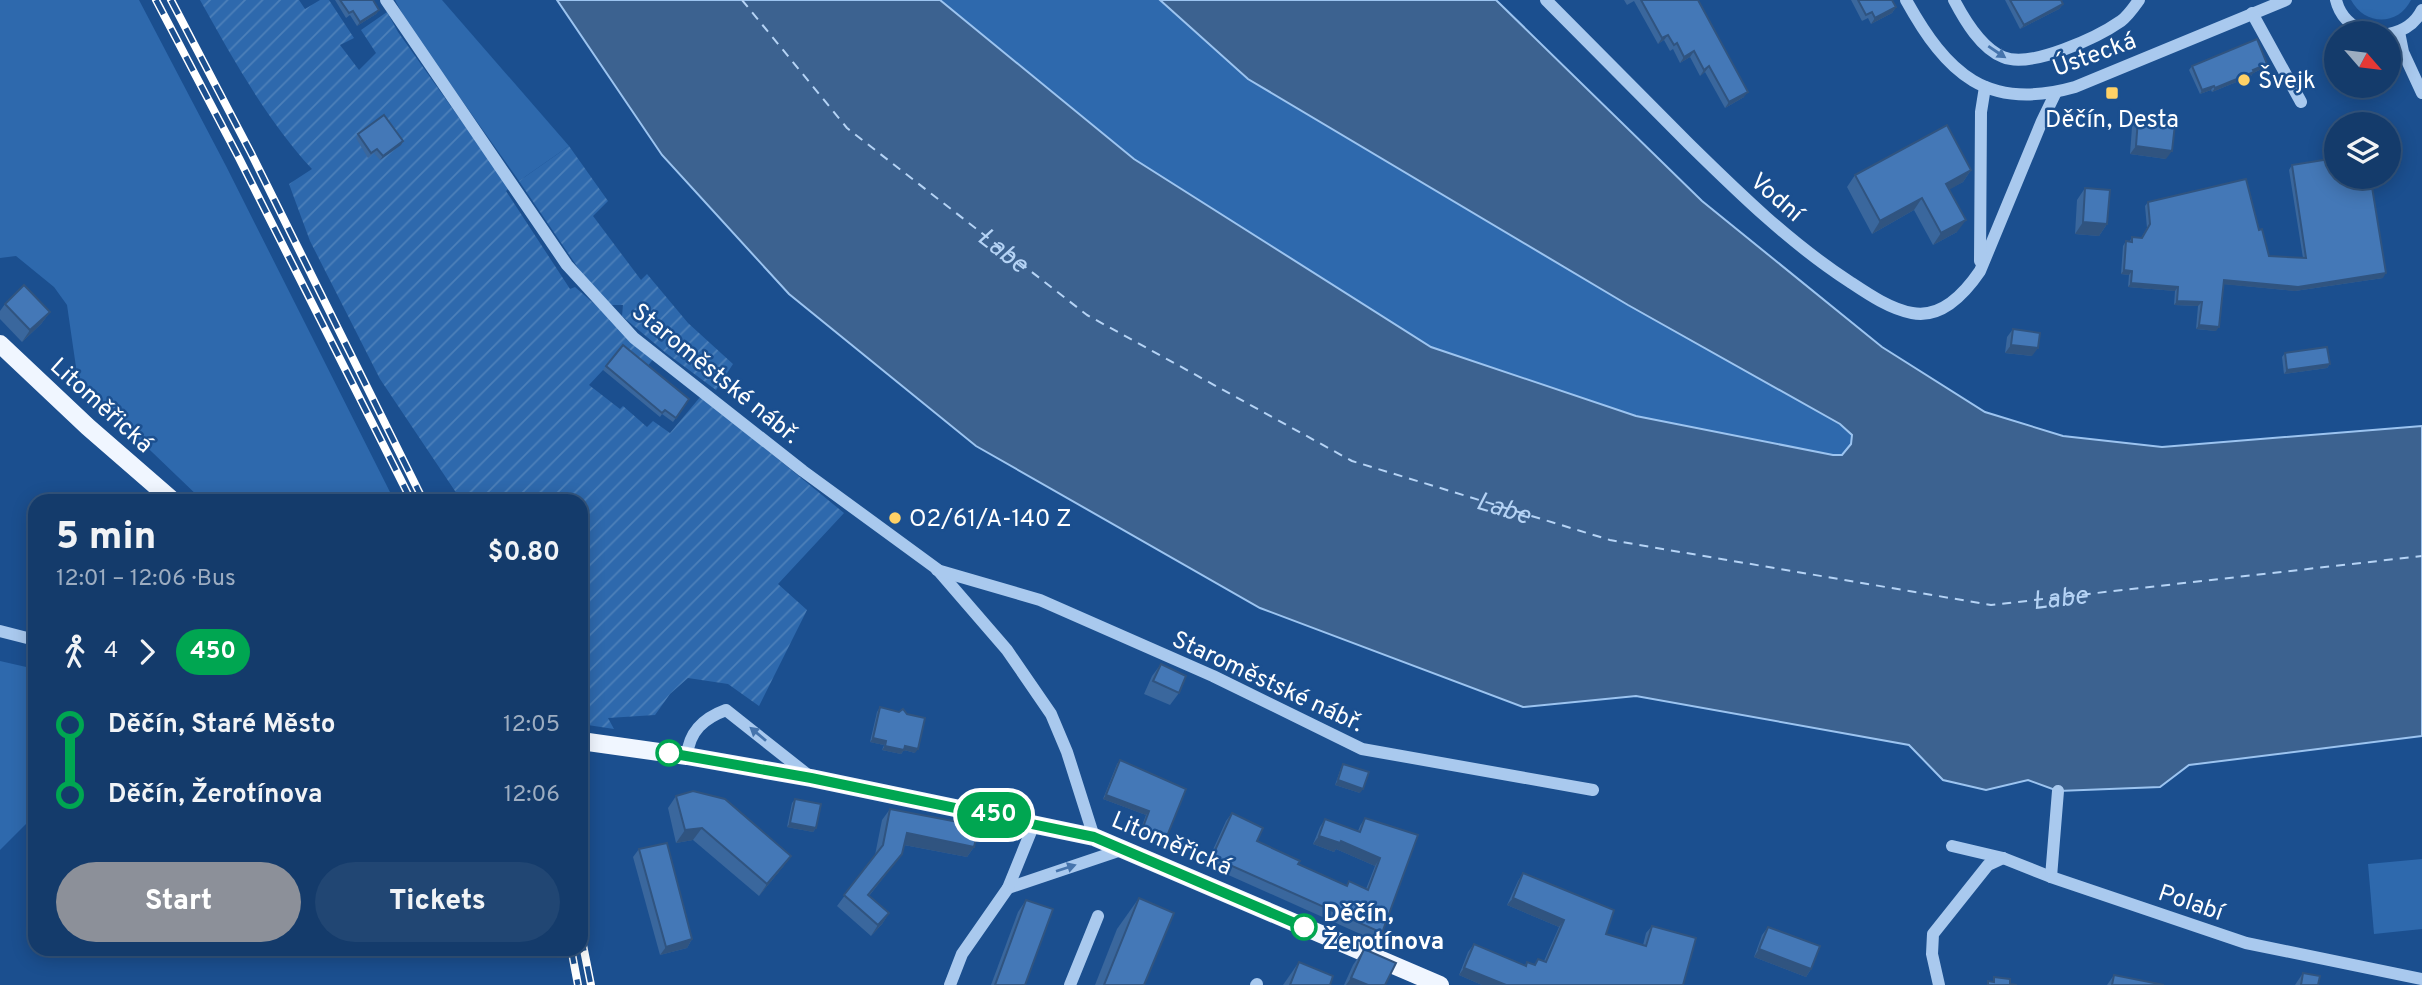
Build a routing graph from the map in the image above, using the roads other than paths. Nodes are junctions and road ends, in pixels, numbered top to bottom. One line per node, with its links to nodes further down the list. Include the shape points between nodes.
1 (386, 0): 20 (street, Staroměstské nábř., via 567,265 634,338)
2 (1546, 0): 17 (street, Vodní, via 1754,208 1866,293 1914,314 1934,311 1966,291)
3 (1906, 0): 13 (street, Ústecká, via 1935,48 1965,76)
4 (1954, 0): 7 (street, one-way to 7, via 1985,44 2011,60 2052,53 2095,35 2123,20)
5 (2286, 0): 9 (street, Ústecká)
6 (2336, 0): 10 (street)
7 (2139, 1)
8 (2422, 10): 11 (street)
9 (2252, 13): 14 (street, Ústecká); 16 (street)
10 (2347, 21)
11 (2401, 29)
12 (2401, 48): 15 (street)
13 (1985, 87): 14 (street, Ústecká, via 2017,95); 17 (street)
14 (2056, 92): 17 (street, Vodní)
15 (2422, 93)
16 (2301, 102)
17 (1980, 271)
18 (0, 344): 19 (main road, Litoměřická)
19 (165, 494)
20 (937, 569): 26 (street, Staroměstské nábř., via 1040,600 1213,676 1362,749); 29 (street, Staroměstské nábř., via 1007,650 1051,714)
21 (0, 631): 22 (street)
22 (28, 638)
23 (588, 742): 24 (main road, Litoměřická)
24 (687, 756): 25 (main road, Litoměřická); 25 (street, one-way to 24, via 726,710 708,717 688,741)
25 (811, 778): 28 (main road, Litoměřická)
26 (1593, 790)
27 (2058, 791): 33 (street)
28 (1034, 824): 29 (main road, Litoměřická); 34 (street)
29 (1094, 837): 31 (main road, Litoměřická)
30 (1952, 846): 32 (street, Polabí)
31 (1125, 849): 34 (street, one-way to 31); 39 (main road, Litoměřická)
32 (2003, 858): 33 (street, Polabí); 40 (street, via 1988,865 1933,934)
33 (2051, 877): 36 (street, Polabí, via 2246,943)
34 (1008, 888): 37 (street, via 962,954)
35 (1098, 916): 38 (street)
36 (2422, 979)
37 (950, 985)
38 (1070, 985)
39 (1440, 985)
40 (1939, 985)

